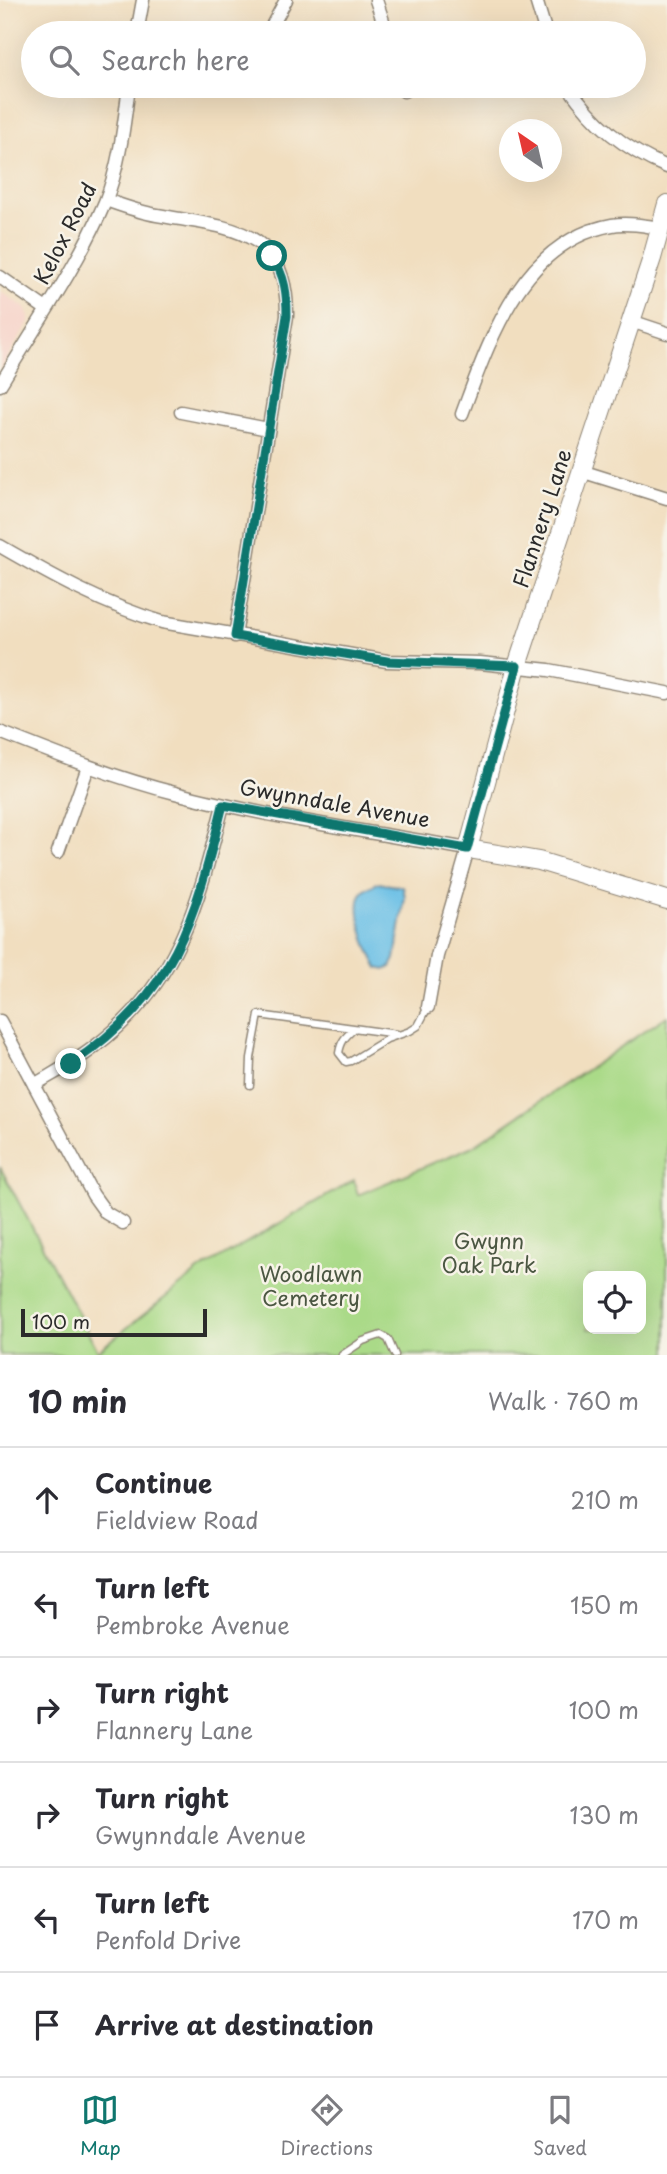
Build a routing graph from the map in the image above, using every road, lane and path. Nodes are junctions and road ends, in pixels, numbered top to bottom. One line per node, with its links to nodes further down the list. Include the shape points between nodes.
1 (143, 0): 5 (street)
2 (286, 0): 6 (street)
3 (376, 0): 7 (street)
4 (536, 0): 8 (street)
5 (139, 21)
6 (275, 21)
7 (383, 21)
8 (542, 21)
9 (128, 98): 12 (street, Kelox Road)
10 (577, 98): 11 (street, via 607,133)
11 (667, 167)
12 (106, 200): 16 (street, Kelox Road); 22 (street, via 155,215 228,228 246,235 272,256 286,286 287,316)
13 (667, 204): 14 (street, Flannery Lane)
14 (661, 228): 17 (street, Flannery Lane); 21 (street, via 613,225 569,241 541,263 504,316)
15 (0, 277): 16 (street)
16 (46, 309): 19 (street, Kelox Road)
17 (631, 321): 18 (street); 23 (street, Flannery Lane)
18 (667, 333)
19 (0, 385)
20 (181, 412): 22 (street)
21 (462, 414)
22 (268, 429): 26 (street)
23 (581, 471): 24 (street); 27 (street, Flannery Lane)
24 (667, 498)
25 (0, 546): 26 (street, via 67,584 136,615)
26 (235, 636): 27 (street, via 387,661)
27 (517, 666): 28 (street); 32 (street, Flannery Lane)
28 (667, 693)
29 (0, 732): 30 (street, Gwynndale Avenue)
30 (88, 767): 31 (street, Gwynndale Avenue); 33 (street)
31 (223, 805): 32 (street, Gwynndale Avenue); 40 (street, via 196,904 172,961 156,985 93,1049)
32 (467, 849): 34 (street, Gwynndale Avenue, via 539,861); 35 (street)
33 (58, 852)
34 (667, 900)
35 (428, 1007): 38 (lane, via 418,1026)
36 (0, 1021): 40 (street)
37 (354, 1029): 38 (lane); 38 (lane, via 340,1045 339,1053 346,1062); 39 (lane, via 259,1015)
38 (397, 1034)
39 (250, 1084)
40 (34, 1085): 41 (street, via 93,1195 106,1213)
41 (123, 1223)
42 (342, 1355): 43 (lane, via 381,1335)
43 (395, 1355)

